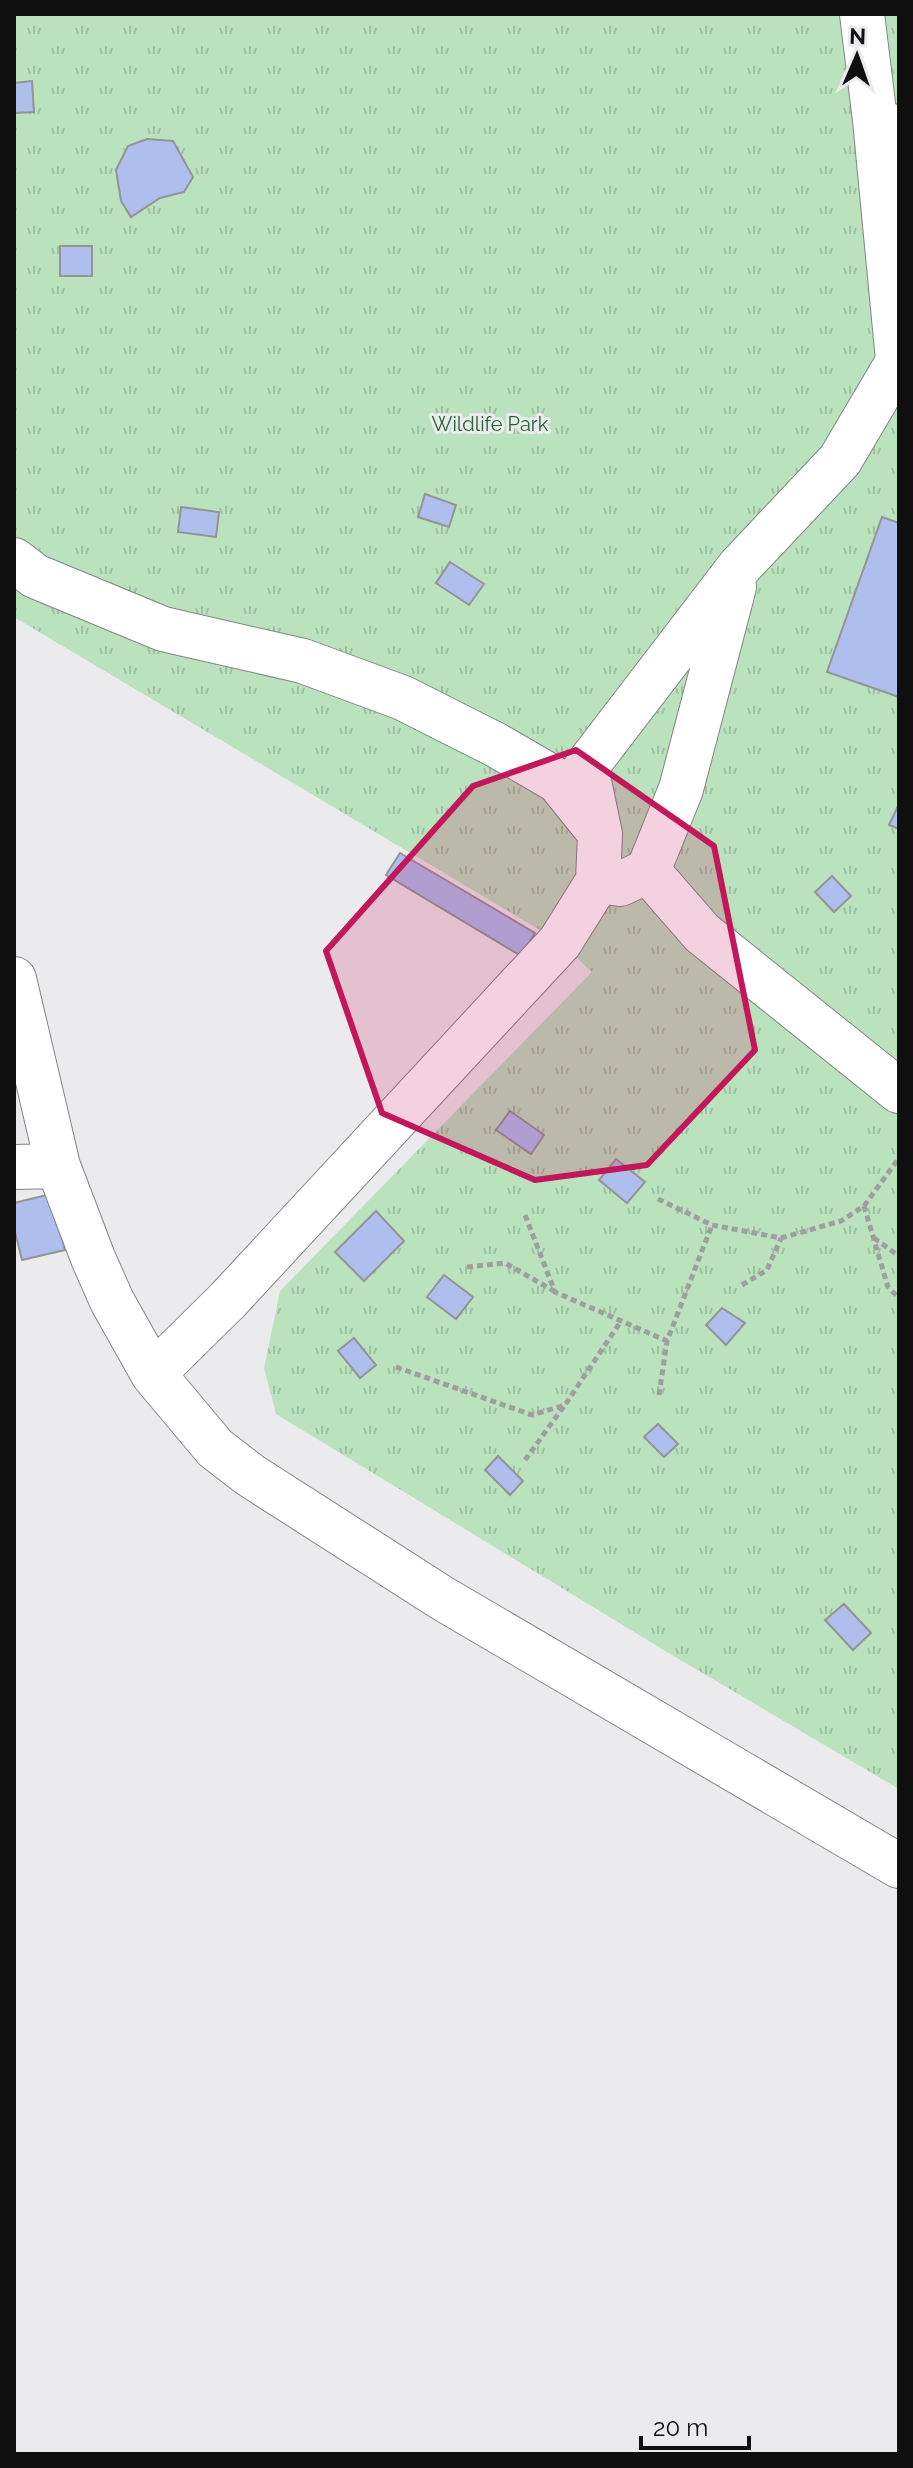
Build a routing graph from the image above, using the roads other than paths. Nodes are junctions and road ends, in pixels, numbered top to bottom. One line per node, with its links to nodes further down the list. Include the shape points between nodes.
1 (862, 14): 2 (street)
2 (887, 125): 3 (street)
3 (899, 360): 5 (street, via 840,460)
4 (14, 560): 6 (street, via 35,576 163,629 303,661 403,698 558,781)
5 (740, 566): 6 (street, via 586,767); 7 (street, via 681,789)
6 (600, 834): 8 (street)
7 (648, 871): 8 (street, via 620,884); 10 (street, via 702,933)
8 (598, 881): 13 (street, via 560,942)
9 (14, 979): 11 (street)
10 (899, 1091)
11 (58, 1166): 12 (street); 13 (street, via 99,1273)
12 (14, 1167)
13 (153, 1374): 14 (street, via 215,1448 250,1475 442,1598)
14 (899, 1866)

